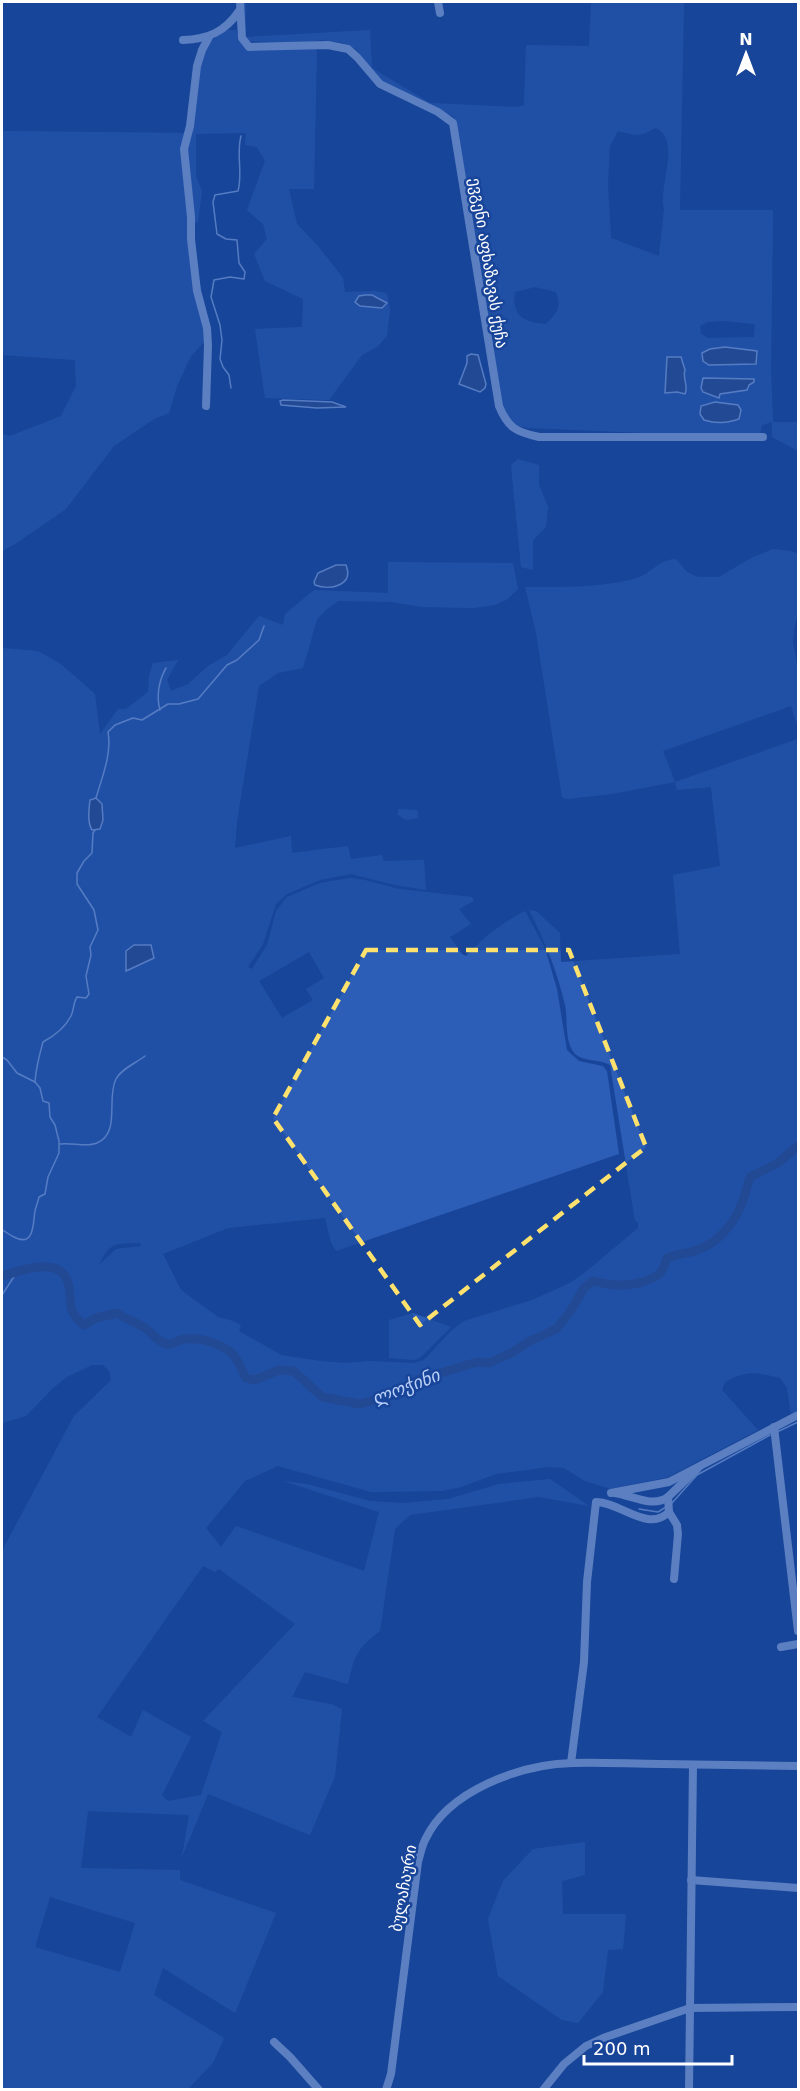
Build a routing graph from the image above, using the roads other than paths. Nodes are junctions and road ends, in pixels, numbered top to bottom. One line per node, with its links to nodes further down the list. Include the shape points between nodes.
1 (240, 2): 3 (street, ევგენი აფხაზავას ქუჩა)
2 (438, 2): 4 (street)
3 (240, 11): 5 (street); 8 (street, ევგენი აფხაზავას ქუჩა, via 242,38 249,47 328,45 348,49 380,84 453,123 499,406 512,428 539,437)
4 (440, 13)
5 (209, 37): 6 (street); 7 (street, via 197,66 184,149 197,291 207,328)
6 (183, 40)
7 (206, 406)
8 (763, 436)
9 (798, 1415): 10 (street)
10 (774, 1427): 11 (street); 15 (street)
11 (698, 1468): 12 (street); 12 (street, via 669,1482 611,1493 655,1502)
12 (669, 1497): 13 (street)
13 (669, 1512): 14 (street, via 678,1534); 18 (street, via 646,1519 597,1502)
14 (674, 1579)
15 (798, 1631)
16 (798, 1644): 17 (street)
17 (781, 1647)
18 (572, 1763): 19 (street, ბულაჩაური); 27 (street, ბულაჩაური, via 521,1772 477,1789 454,1804 425,1840 418,1862)
19 (693, 1765): 20 (street, ბულაჩაური); 21 (street)
20 (798, 1766)
21 (691, 1880): 22 (street); 24 (street)
22 (798, 1888)
23 (798, 2007): 24 (street)
24 (690, 2008): 28 (street, via 586,2046 564,2064); 29 (street)
25 (274, 2042): 26 (street)
26 (319, 2090)
27 (386, 2090)
28 (543, 2090)
29 (689, 2090)

